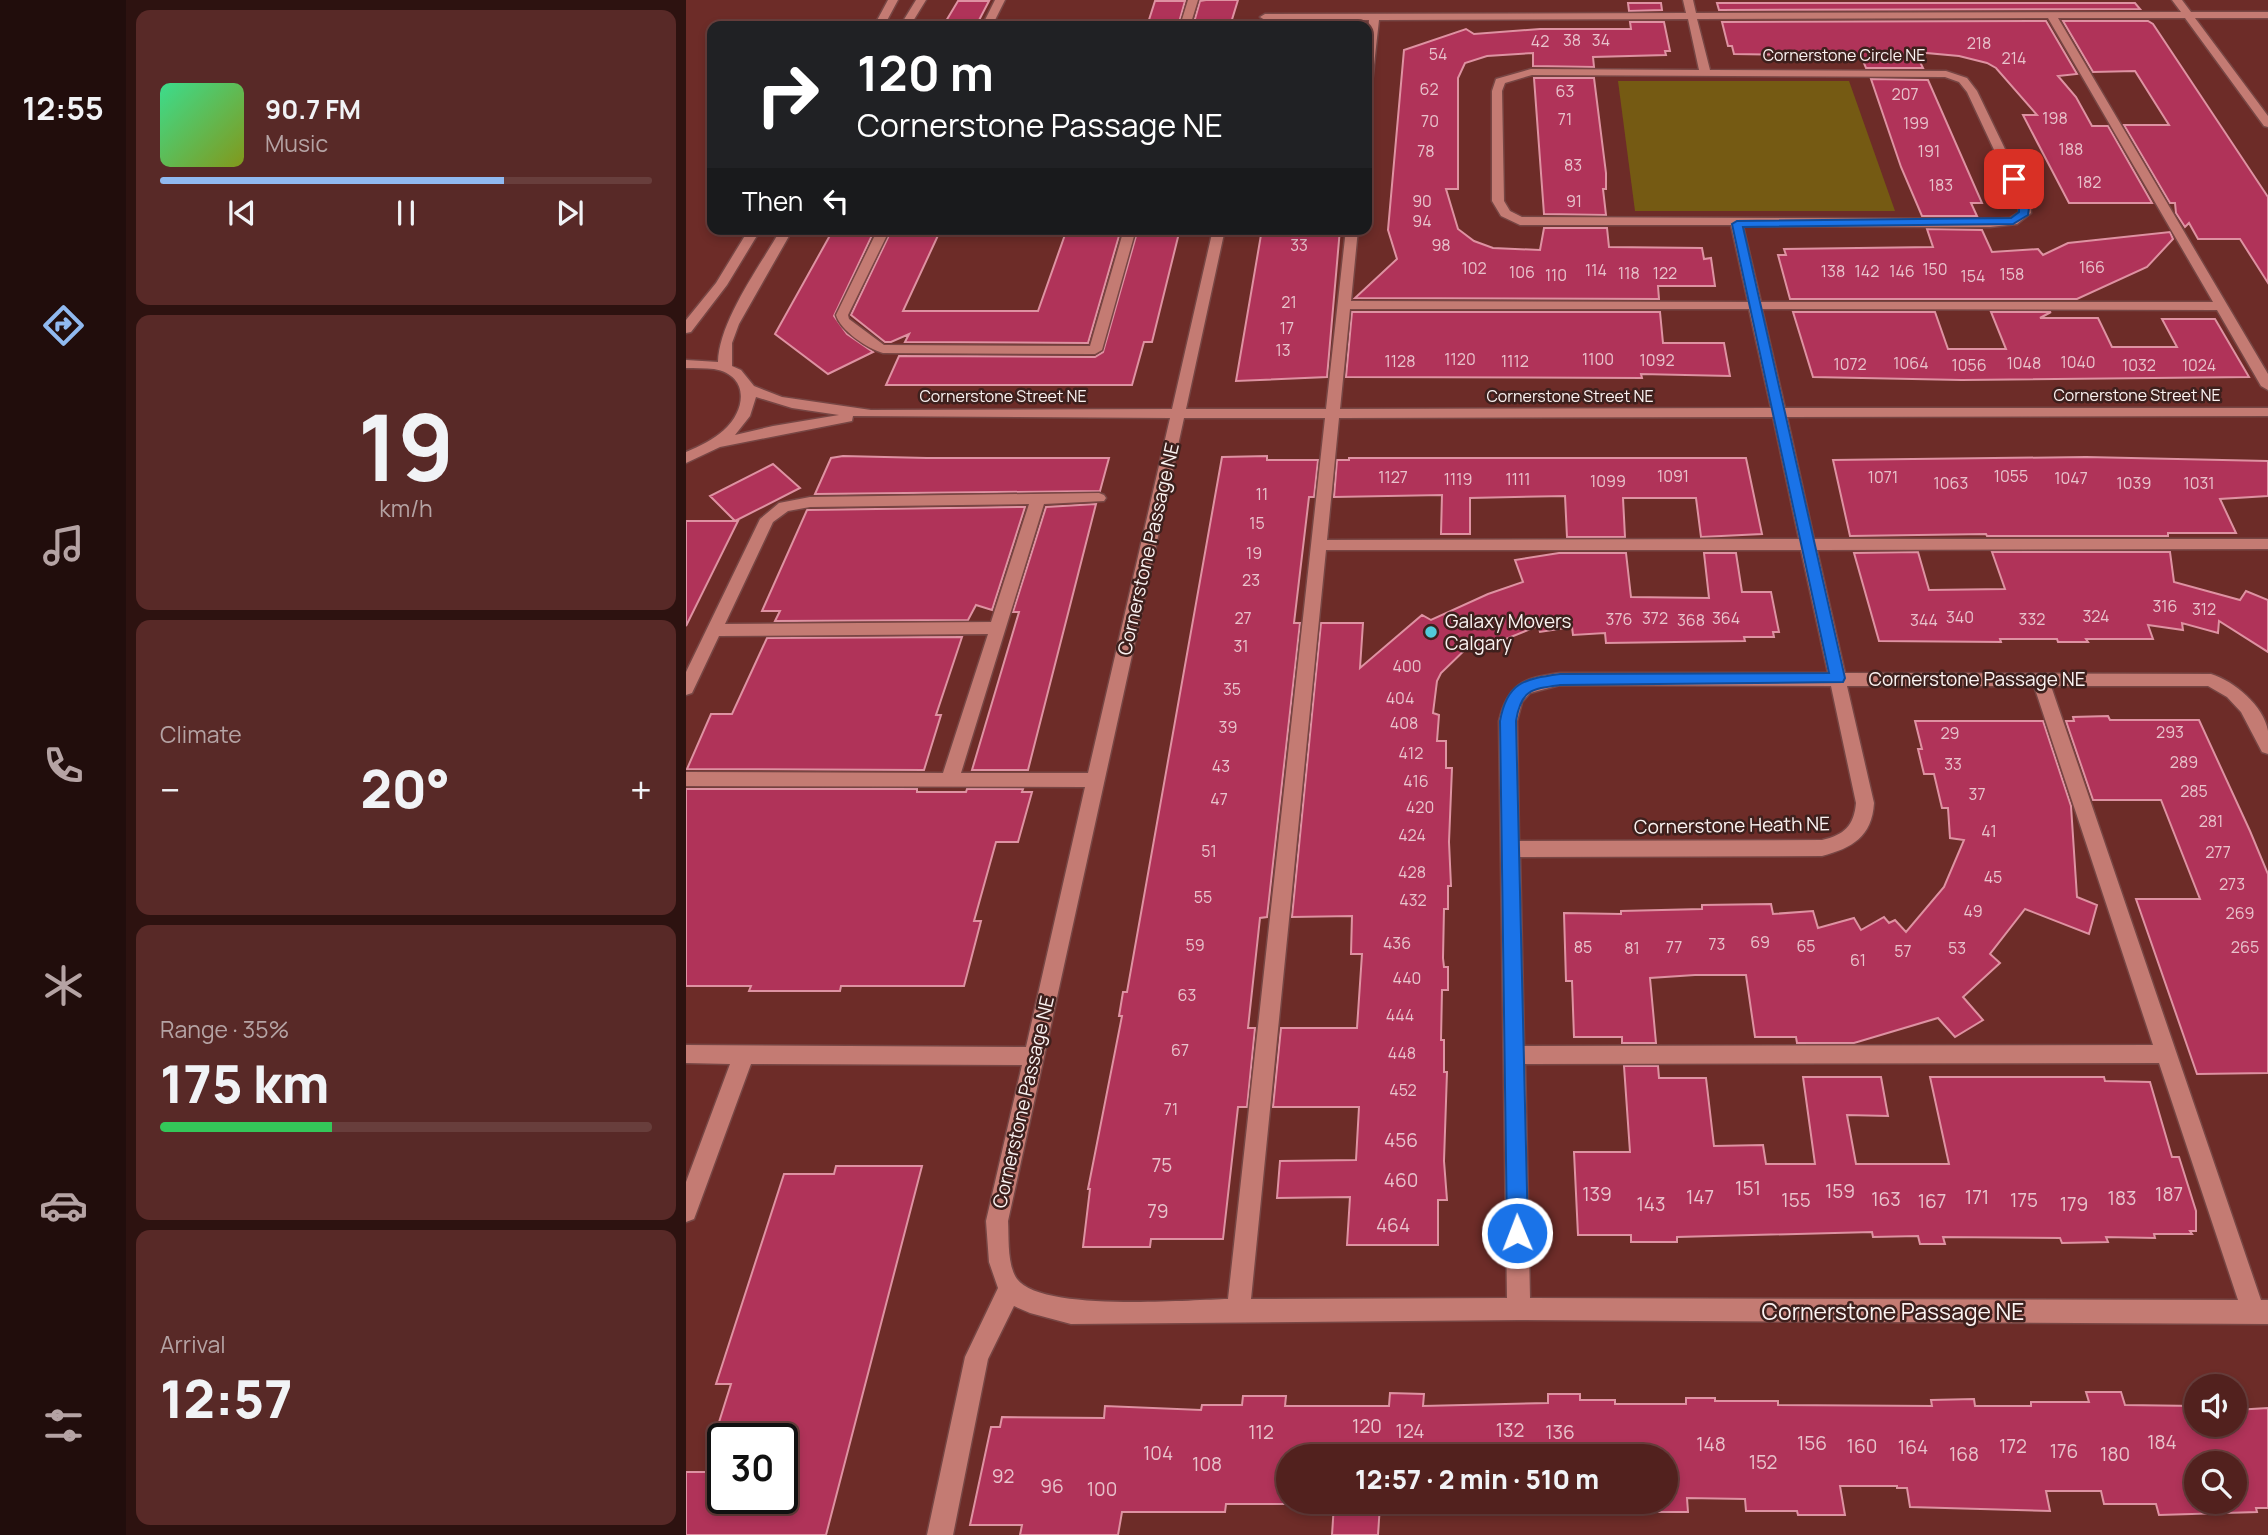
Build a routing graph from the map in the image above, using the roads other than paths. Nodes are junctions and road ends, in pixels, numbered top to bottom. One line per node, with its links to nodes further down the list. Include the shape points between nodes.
1 (893, 0): 13 (street)
2 (921, 0): 14 (street)
3 (1000, 0): 15 (street)
4 (1193, 0): 16 (street)
5 (1688, 0): 10 (street)
6 (2177, 0): 8 (street)
7 (2050, 15): 8 (street); 10 (street); 29 (street)
8 (2188, 15): 9 (street); 19 (street)
9 (2268, 15)
10 (1692, 16): 12 (street); 18 (street)
11 (1265, 17): 12 (street)
12 (1374, 17): 17 (street)
13 (882, 21)
14 (908, 21)
15 (990, 21)
16 (1187, 21)
17 (1372, 36)
18 (1705, 72): 20 (street, Cornerstone Circle NE, via 1531,72 1500,81 1498,201 1505,214 1520,221); 20 (street, Cornerstone Circle NE, via 1922,72 1963,80 1972,90 2024,201 2025,213 2013,221 1990,223)
19 (2268, 124)
20 (1737, 224): 28 (street)
21 (751, 235): 30 (street, via 721,285)
22 (784, 235): 32 (street, via 733,324 725,343)
23 (881, 235): 24 (street, via 842,315 877,347 1096,349)
24 (1128, 235)
25 (1218, 235): 36 (street, Cornerstone Passage NE)
26 (1351, 235): 27 (street)
27 (1344, 305): 28 (street); 37 (street)
28 (1756, 306): 29 (street); 39 (street)
29 (2221, 306): 33 (street)
30 (686, 329)
31 (686, 364): 32 (street)
32 (725, 369): 34 (street, Cornerstone Street NE)
33 (2268, 386)
34 (748, 388): 38 (street, Cornerstone Street NE, via 792,403); 40 (street, via 751,403 747,414)
35 (2268, 412): 39 (street, Cornerstone Street NE)
36 (1179, 413): 37 (street, Cornerstone Street NE); 38 (street, Cornerstone Street NE); 55 (street, Cornerstone Passage NE)
37 (1333, 413): 39 (street, Cornerstone Street NE); 46 (street)
38 (872, 414): 40 (street, Cornerstone Street NE, via 774,430)
39 (1780, 414): 44 (street, Cornerstone Heath NE)
40 (710, 448): 41 (street)
41 (686, 458)
42 (1099, 498): 43 (street)
43 (1038, 499): 47 (street); 48 (street, via 810,502 784,507 767,519)
44 (1808, 543): 45 (street); 46 (street); 49 (street, Cornerstone Heath NE)
45 (2268, 544)
46 (1319, 545): 65 (street)
47 (998, 628): 48 (street); 54 (street)
48 (714, 630): 51 (street)
49 (1838, 678): 50 (street, Cornerstone Passage NE); 56 (street, Cornerstone Passage NE, via 1560,679 1519,691 1511,701 1508,721); 56 (street, Cornerstone Heath NE, via 1865,803 1865,819 1857,833 1840,844 1822,848)
50 (2040, 679): 52 (street, Cornerstone Passage NE, via 2211,680 2245,702); 59 (street)
51 (686, 689)
52 (2268, 747)
53 (686, 779): 54 (street)
54 (950, 779): 55 (street)
55 (1096, 779): 61 (street, Cornerstone Passage NE)
56 (1511, 849): 60 (street, Cornerstone Passage NE)
57 (686, 1054): 58 (street)
58 (744, 1054): 61 (street); 62 (street)
59 (2165, 1054): 60 (street); 66 (street)
60 (1514, 1055): 64 (street, Cornerstone Passage NE)
61 (1034, 1056): 63 (street, Cornerstone Passage NE, via 997,1221 1000,1265)
62 (686, 1211)
63 (1009, 1290): 65 (street, Cornerstone Passage NE, via 1034,1305 1071,1312); 67 (street, via 977,1357)
64 (1519, 1309): 65 (street, Cornerstone Passage NE); 66 (street, Cornerstone Passage NE)
65 (1238, 1311)
66 (2260, 1312)
67 (940, 1535)

